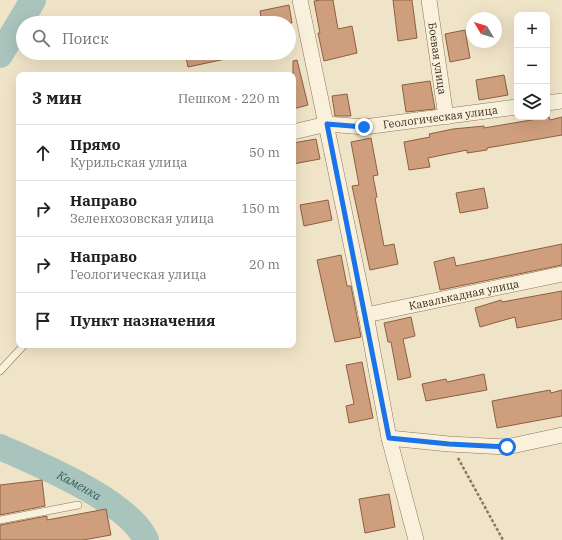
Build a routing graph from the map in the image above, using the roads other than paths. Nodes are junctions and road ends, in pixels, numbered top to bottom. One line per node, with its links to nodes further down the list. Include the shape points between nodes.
1 (300, 0): 7 (street)
2 (429, 0): 6 (street, Боевая улица)
3 (562, 101): 4 (street)
4 (550, 103)
5 (514, 107): 6 (street, Геологическая улица)
6 (446, 116): 7 (street, Геологическая улица, via 364,127)
7 (327, 124): 8 (street, Геологическая улица); 10 (street)
8 (296, 131)
9 (562, 274): 10 (street, Кавалькадная улица)
10 (366, 315): 14 (street)
11 (21, 348): 12 (lane)
12 (0, 371)
13 (562, 435): 14 (street, via 507,447)
14 (389, 438): 17 (street)
15 (78, 505): 16 (lane)
16 (0, 520)
17 (416, 540)

